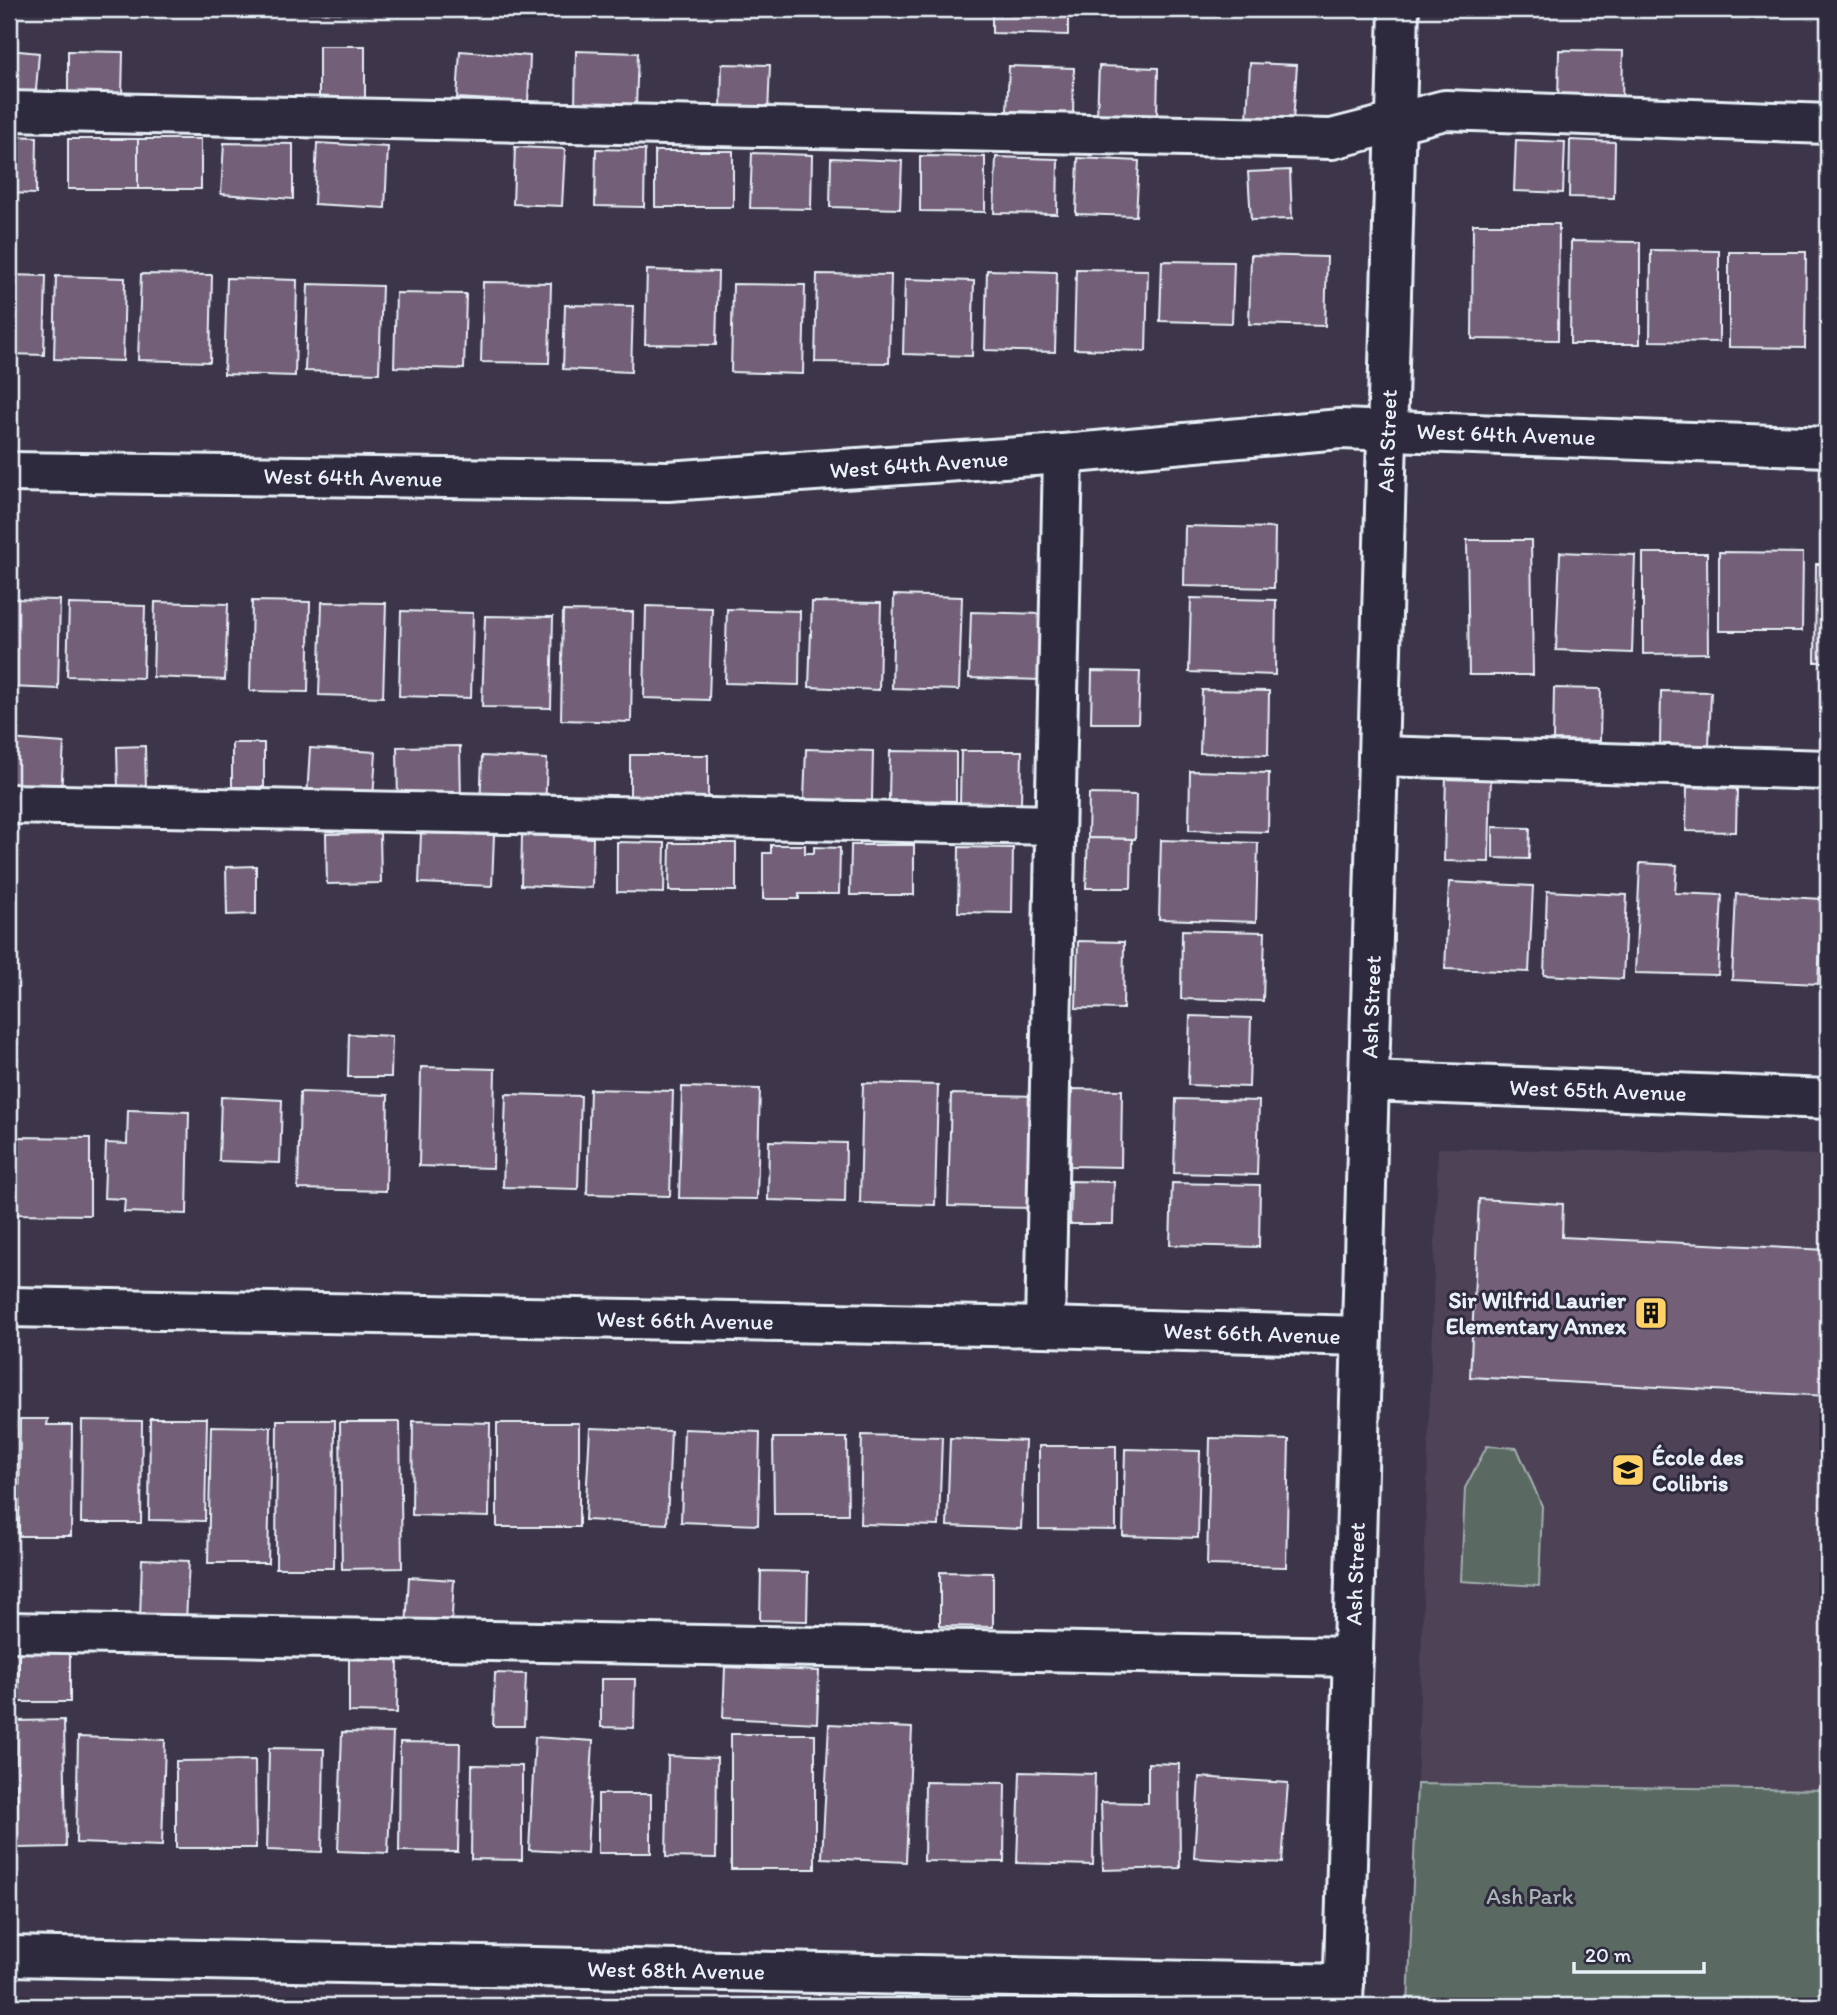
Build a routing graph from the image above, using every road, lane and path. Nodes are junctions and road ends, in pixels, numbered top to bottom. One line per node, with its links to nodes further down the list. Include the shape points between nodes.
1 (1399, 9): 3 (street, Ash Street)
2 (9, 111): 3 (street, via 1332,139)
3 (1396, 122): 4 (street, via 1445,110); 5 (street, Ash Street)
4 (1828, 124)
5 (1387, 430): 6 (street, West 64th Avenue); 7 (street, West 64th Avenue, via 1340,429); 9 (street, Ash Street)
6 (1828, 447)
7 (1063, 454): 8 (street, West 64th Avenue, via 668,481); 12 (street)
8 (9, 472)
9 (1378, 756): 10 (street); 13 (street, Ash Street)
10 (1828, 770)
11 (9, 803): 12 (street)
12 (1055, 825): 16 (street)
13 (1369, 1081): 14 (street, West 65th Avenue); 17 (street, Ash Street)
14 (1828, 1099)
15 (9, 1307): 16 (street, West 66th Avenue)
16 (1045, 1327): 17 (street, West 66th Avenue)
17 (1362, 1336): 19 (street, Ash Street)
18 (9, 1632): 19 (street)
19 (1353, 1657): 21 (street, Ash Street)
20 (9, 1956): 21 (street, West 68th Avenue)
21 (1343, 1995)

